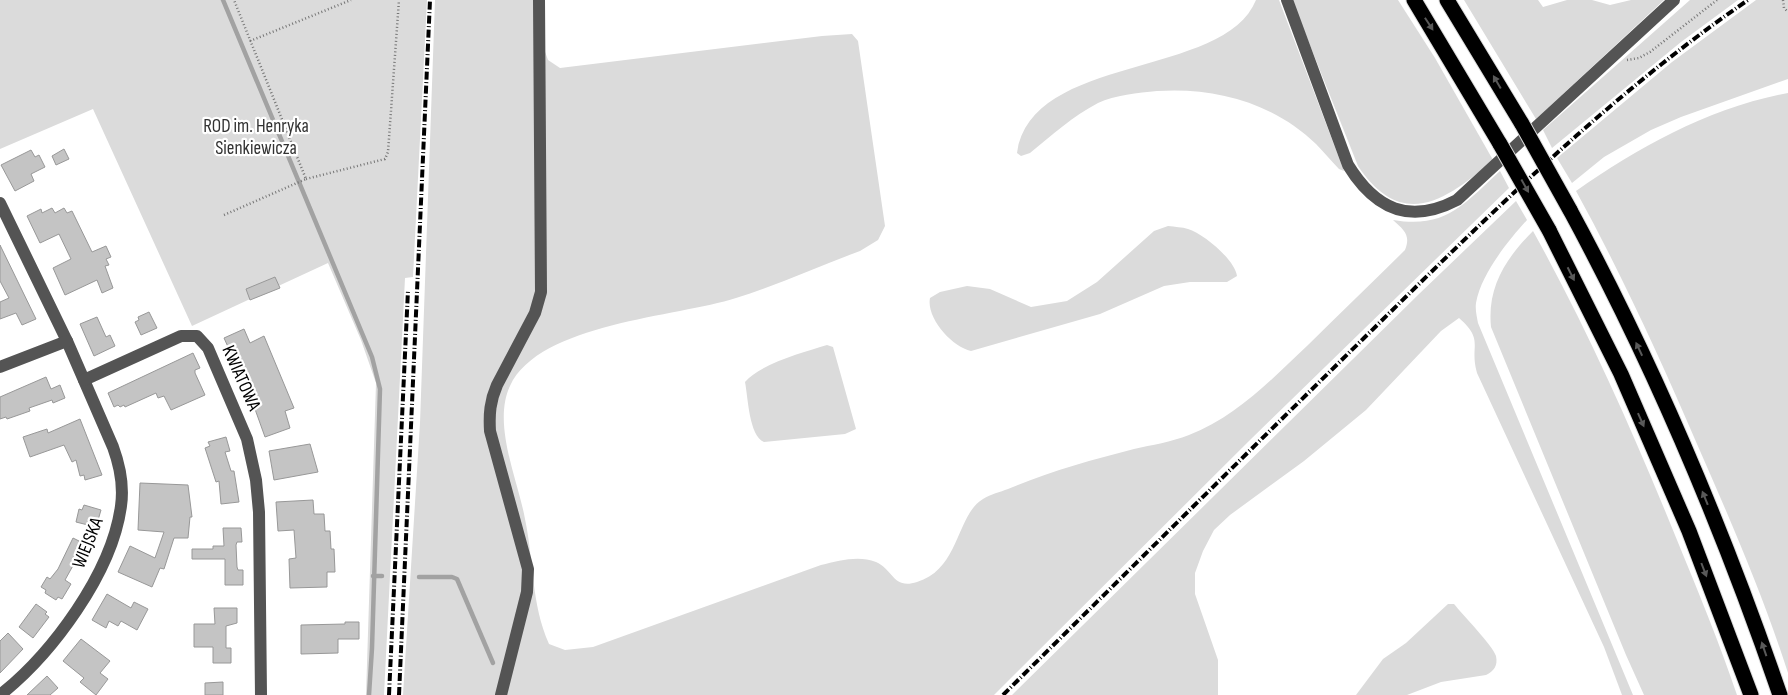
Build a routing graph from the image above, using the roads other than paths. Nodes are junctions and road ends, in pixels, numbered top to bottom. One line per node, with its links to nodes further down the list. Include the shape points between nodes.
1 (539, 0): 12 (street, via 542,292 535,313 492,396 489,418 528,569 527,592)
2 (1287, 0): 5 (street, via 1348,165 1359,183 1384,206 1421,213 1457,200)
3 (1414, 0): 13 (highway, one-way to 13, bridge, via 1548,230 1621,374 1690,531)
4 (1447, 0): 14 (highway, one-way to 4, bridge, via 1737,575 1686,450 1599,264 1522,124)
5 (1674, 0)
6 (0, 203): 7 (street)
7 (67, 342): 8 (street); 9 (street)
8 (0, 367)
9 (84, 380): 10 (street, WIEJSKA, via 118,461 122,491 117,523 100,568 68,623 41,657); 11 (street, KWIATOWA, via 181,336 197,336 205,343 239,416 256,480)
10 (0, 695)
11 (261, 695)
12 (501, 695)
13 (1751, 695)
14 (1780, 695)

